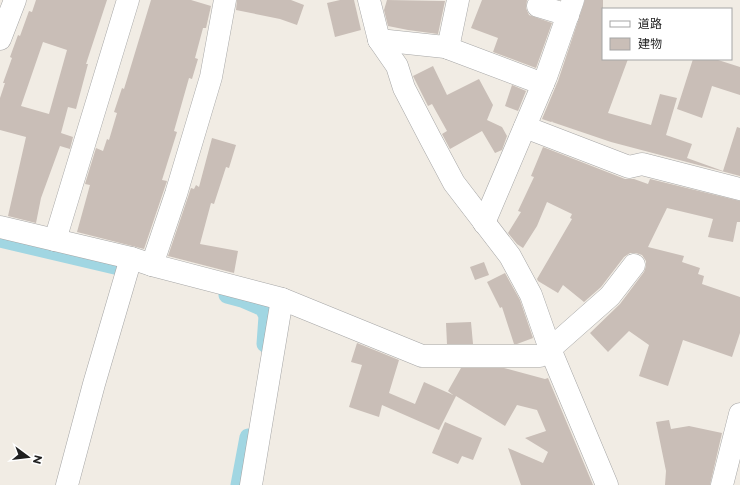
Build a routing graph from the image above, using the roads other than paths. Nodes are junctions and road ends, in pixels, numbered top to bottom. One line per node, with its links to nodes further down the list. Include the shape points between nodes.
1 (15, 0): 8 (street)
2 (128, 0): 16 (street)
3 (368, 0): 9 (street)
4 (458, 0): 10 (street)
5 (221, 1): 18 (street, via 211,77)
6 (538, 6): 7 (street)
7 (570, 8): 11 (street)
8 (0, 39)
9 (379, 40): 10 (street); 14 (street, via 397,66 404,88 454,182)
10 (448, 48): 11 (street)
11 (543, 84): 12 (street)
12 (525, 128): 13 (street, via 629,167 642,164); 14 (street)
13 (740, 189)
14 (484, 223): 21 (street, via 510,256 531,295)
15 (0, 227): 16 (street)
16 (55, 240): 17 (street)
17 (131, 258): 18 (street); 23 (street)
18 (152, 265): 20 (street)
19 (634, 265): 21 (street, via 610,296)
20 (282, 299): 21 (street, via 422,356 540,356); 24 (street)
21 (550, 349): 25 (street)
22 (740, 414): 26 (street)
23 (68, 485)
24 (251, 485)
25 (607, 485)
26 (722, 485)

